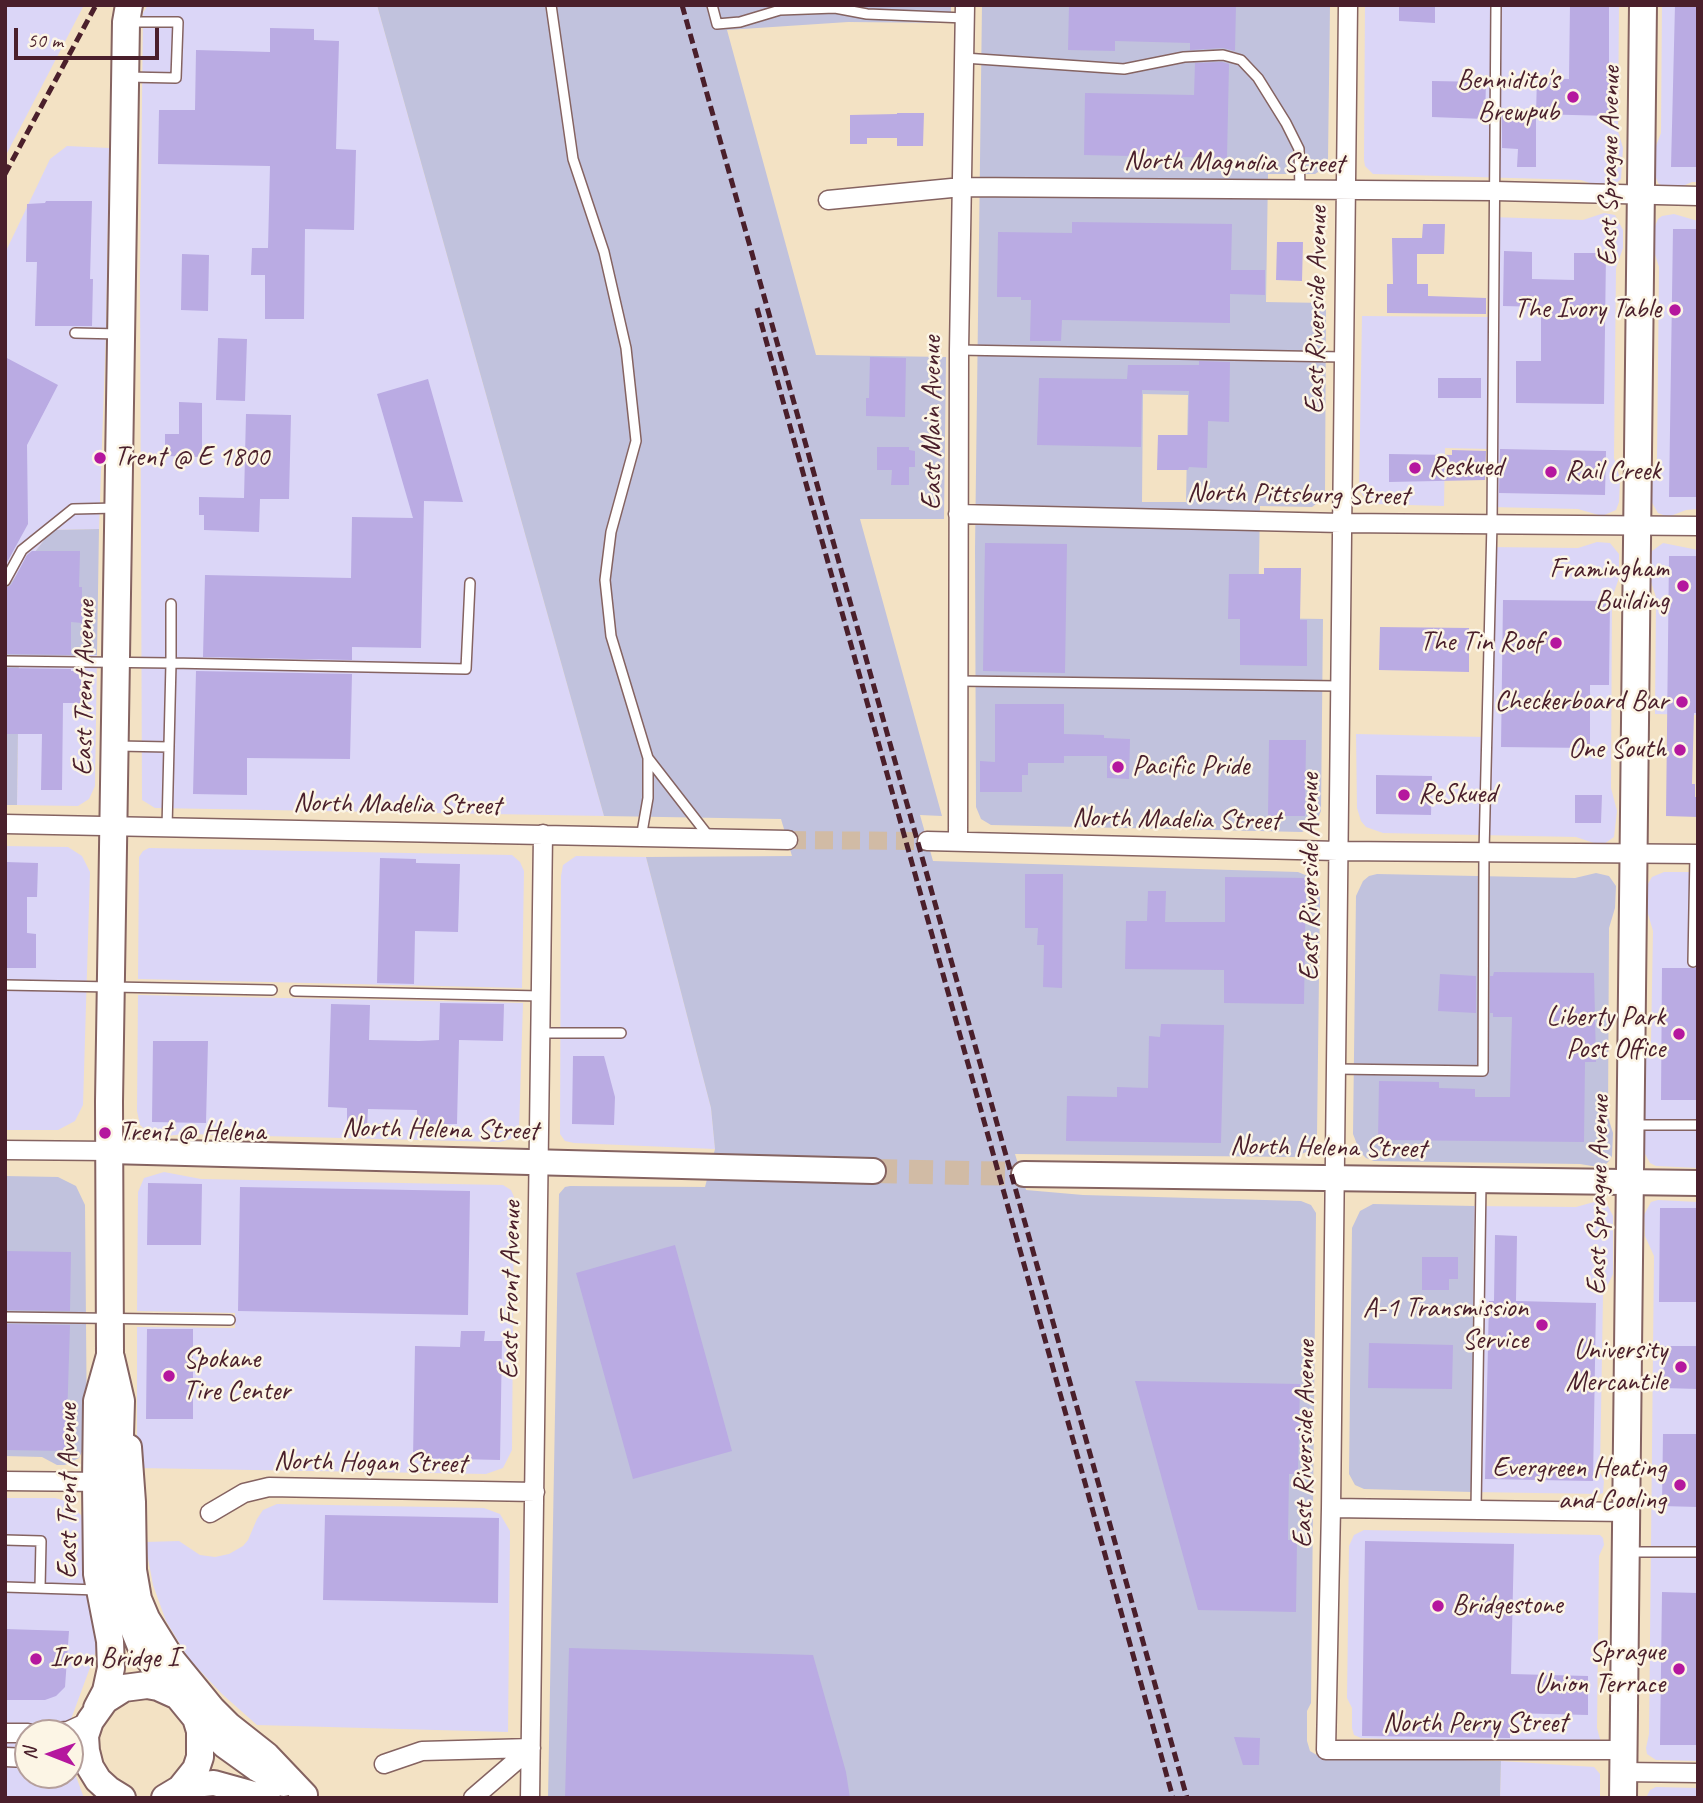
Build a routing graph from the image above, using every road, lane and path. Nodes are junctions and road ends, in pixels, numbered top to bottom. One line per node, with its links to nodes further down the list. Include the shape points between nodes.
1 (551, 5): 38 (lane, via 573,159 604,251 626,348 636,441 611,532 605,580 611,636)
2 (712, 5): 6 (lane, via 717,24 779,10)
3 (1348, 5): 13 (street, East Riverside Avenue)
4 (1496, 5): 14 (lane)
5 (1643, 5): 15 (main road, East Sprague Avenue)
6 (835, 7): 8 (lane, via 867,14)
7 (126, 11): 10 (main road, East Trent Avenue); 10 (lane, via 178,22 176,78)
8 (965, 11): 9 (street, East Main Avenue)
9 (964, 58): 11 (street, East Main Avenue); 12 (lane, via 1124,69 1184,57 1223,55 1241,60 1258,78 1299,149)
10 (125, 77): 19 (main road, East Trent Avenue)
11 (962, 187): 12 (street, North Magnolia Street); 17 (street, North Magnolia Street); 20 (street, East Main Avenue)
12 (1300, 190): 13 (street, North Magnolia Street)
13 (1345, 191): 14 (street, North Magnolia Street); 21 (street, East Riverside Avenue)
14 (1495, 191): 15 (street, North Magnolia Street); 25 (lane)
15 (1641, 195): 16 (street, North Magnolia Street); 26 (main road, East Sprague Avenue)
16 (1698, 196)
17 (828, 200)
18 (75, 334): 19 (lane)
19 (122, 335): 22 (main road, East Trent Avenue)
20 (959, 350): 21 (lane); 23 (street, East Main Avenue)
21 (1343, 357): 24 (street, East Riverside Avenue)
22 (119, 508): 28 (lane, via 73,509 22,550); 32 (main road, East Trent Avenue)
23 (958, 514): 24 (street, North Pittsburg Street); 34 (street, East Main Avenue)
24 (1341, 523): 25 (street, North Pittsburg Street); 35 (street, East Riverside Avenue)
25 (1492, 523): 26 (street, North Pittsburg Street); 49 (lane)
26 (1637, 524): 27 (street, North Pittsburg Street); 50 (main road, East Sprague Avenue)
27 (1698, 526)
28 (5, 581)
29 (470, 583): 33 (lane, via 466,669)
30 (171, 604): 33 (lane)
31 (5, 661): 32 (lane)
32 (117, 662): 33 (lane); 36 (main road, East Trent Avenue)
33 (171, 663): 37 (lane)
34 (960, 681): 35 (lane); 47 (street, East Main Avenue)
35 (1339, 686): 48 (street, East Riverside Avenue)
36 (116, 746): 37 (lane); 40 (main road, East Trent Avenue)
37 (169, 747): 41 (lane)
38 (648, 758): 43 (lane); 44 (lane)
39 (5, 824): 40 (street, North Madelia Street)
40 (115, 827): 41 (street, North Madelia Street); 55 (main road, East Trent Avenue)
41 (167, 828): 42 (street, North Madelia Street)
42 (544, 834): 43 (street, North Madelia Street); 58 (street, East Front Avenue)
43 (641, 838): 44 (street, North Madelia Street)
44 (710, 839): 45 (street, North Madelia Street)
45 (788, 840)
46 (927, 841): 47 (street, North Madelia Street)
47 (958, 841): 48 (street, North Madelia Street)
48 (1338, 850): 49 (street, North Madelia Street); 61 (street, East Riverside Avenue)
49 (1484, 852): 50 (street, North Madelia Street); 61 (lane, via 1483,1071)
50 (1633, 854): 51 (street, North Madelia Street); 62 (main road, East Sprague Avenue)
51 (1696, 854): 52 (lane)
52 (1696, 917): 53 (lane)
53 (1693, 962)
54 (5, 985): 55 (lane)
55 (111, 987): 56 (lane); 65 (main road, East Trent Avenue)
56 (272, 990)
57 (295, 991): 58 (lane)
58 (541, 996): 59 (street, East Front Avenue)
59 (541, 1033): 60 (lane); 66 (street, East Front Avenue)
60 (621, 1033)
61 (1336, 1069): 69 (street, East Riverside Avenue)
62 (1631, 1125): 63 (lane); 71 (main road, East Sprague Avenue)
63 (1698, 1125)
64 (5, 1150): 65 (street, North Helena Street)
65 (109, 1151): 66 (street, North Helena Street); 74 (main road, East Trent Avenue)
66 (539, 1162): 67 (street, North Helena Street); 80 (street, East Front Avenue)
67 (873, 1171)
68 (1024, 1174): 69 (street, North Helena Street)
69 (1335, 1178): 70 (street, North Helena Street); 81 (street, East Riverside Avenue)
70 (1481, 1180): 71 (street, North Helena Street); 82 (lane)
71 (1631, 1182): 72 (street, North Helena Street); 83 (main road, East Sprague Avenue)
72 (1698, 1183)
73 (5, 1317): 74 (lane)
74 (110, 1319): 75 (lane); 76 (main road, East Trent Avenue)
75 (230, 1320)
76 (110, 1355): 77 (main road, East Trent Avenue); 79 (main road, East Trent Avenue, via 97,1401)
77 (121, 1401): 79 (main road, East Trent Avenue); 104 (street, via 131,1458 134,1570 147,1618 173,1660 213,1709)
78 (5, 1480): 79 (street)
79 (107, 1482): 90 (main road, East Trent Avenue, via 96,1558); 91 (main road, East Trent Avenue, via 125,1607 149,1659)
80 (535, 1492): 84 (street, North Hogan Street, via 269,1487 244,1493); 95 (street, East Front Avenue)
81 (1331, 1508): 82 (street); 97 (street, East Riverside Avenue)
82 (1476, 1510): 83 (street)
83 (1626, 1511): 86 (main road, East Sprague Avenue)
84 (210, 1513)
85 (5, 1540): 89 (lane, via 41,1541)
86 (1626, 1552): 87 (lane); 98 (main road, East Sprague Avenue)
87 (1698, 1552)
88 (5, 1587): 89 (lane)
89 (40, 1588): 90 (lane)
90 (99, 1590): 92 (main road, East Trent Avenue, via 111,1668 106,1691)
91 (178, 1696): 92 (main road, via 158,1686 135,1685 114,1693); 93 (main road, East Trent Avenue)
92 (93, 1714): 94 (street); 96 (main road, East Trent Avenue)
93 (196, 1718): 103 (main road, via 200,1757 196,1769); 104 (street, via 237,1755)
94 (84, 1720)
95 (531, 1748): 100 (street, via 422,1751); 108 (street); 109 (street, East Front Avenue)
96 (84, 1749)
97 (1326, 1750): 98 (street, North Perry Street)
98 (1623, 1761): 102 (street, North Perry Street); 110 (main road, East Sprague Avenue)
99 (84, 1763): 106 (main road)
100 (384, 1764)
101 (84, 1765): 105 (main road)
102 (1698, 1773)
103 (172, 1794): 107 (street, via 214,1783)
104 (307, 1796)
105 (95, 1798)
106 (122, 1798)
107 (268, 1798)
108 (473, 1798)
109 (530, 1798)
110 (1623, 1798)

